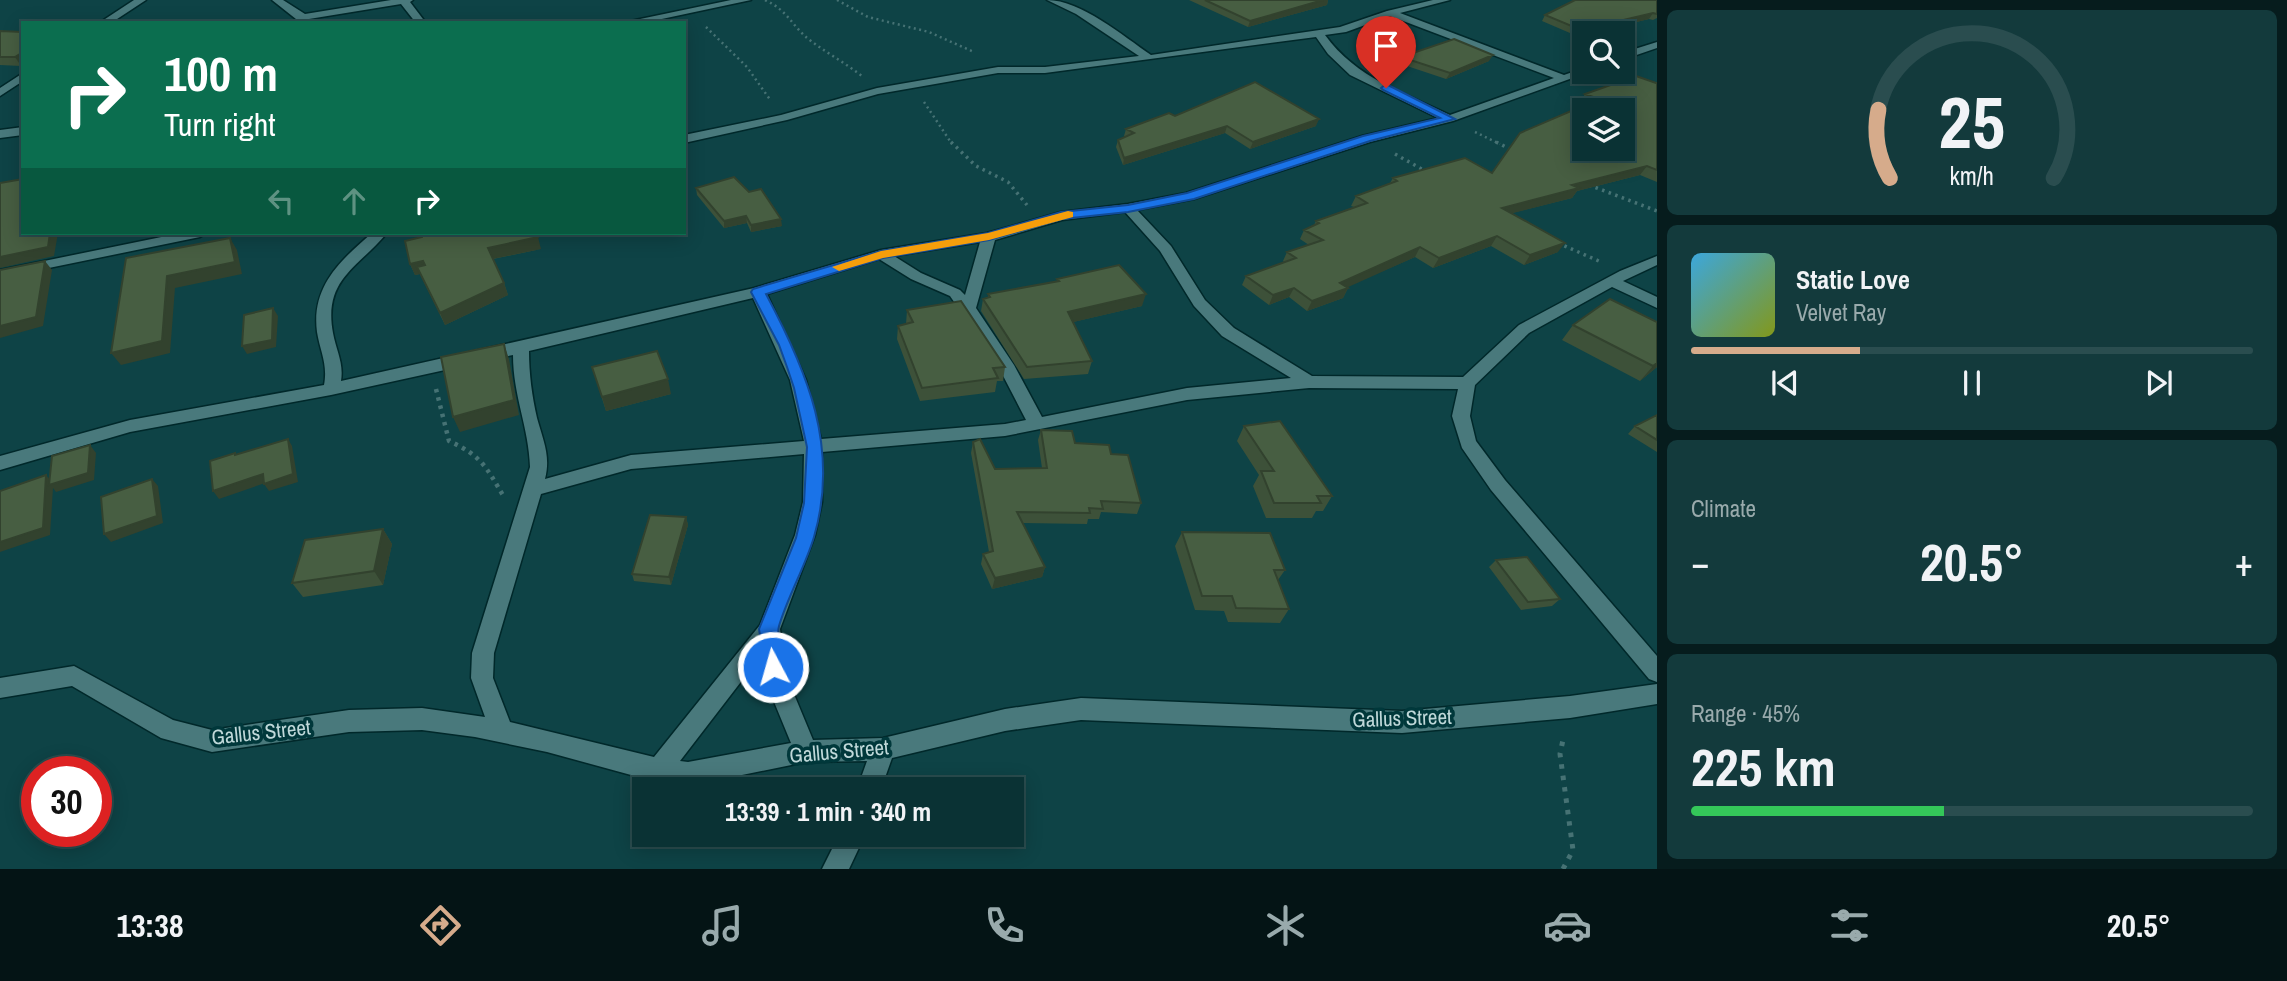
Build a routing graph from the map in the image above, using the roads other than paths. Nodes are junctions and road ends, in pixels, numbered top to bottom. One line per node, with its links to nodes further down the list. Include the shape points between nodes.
1 (141, 0): 11 (street)
2 (276, 0): 10 (street)
3 (405, 0): 10 (street); 12 (street)
4 (670, 0): 8 (street)
5 (746, 0): 8 (street)
6 (1052, 0): 17 (street, via 1079,12)
7 (1445, 0): 9 (street)
8 (678, 11): 13 (street)
9 (1390, 13): 14 (street, via 1342,30); 20 (street)
10 (304, 20)
11 (107, 21)
12 (420, 21)
13 (635, 21)
14 (1318, 32): 17 (street); 22 (street, via 1354,73)
15 (1657, 44): 16 (street)
16 (1635, 52)
17 (1149, 58): 25 (street, via 1045,70 998,69 872,93)
18 (1572, 75): 20 (street)
19 (21, 77): 21 (street)
20 (1563, 78): 22 (street)
21 (0, 93)
22 (1449, 119): 26 (street, via 1366,139 1189,196)
23 (21, 131): 24 (street)
24 (0, 134)
25 (686, 139)
26 (1128, 208): 29 (street, via 1061,216); 38 (street, via 1166,249 1199,303 1228,332)
27 (190, 235): 32 (street)
28 (378, 235): 40 (street, via 343,267 323,299 325,332 337,366)
29 (989, 237): 30 (street); 36 (street)
30 (881, 254): 34 (street); 36 (street, via 955,293)
31 (1657, 260): 33 (street)
32 (0, 274)
33 (1619, 277): 35 (street); 39 (street, via 1524,329)
34 (758, 292): 37 (street); 42 (street, via 802,388)
35 (1657, 303)
36 (968, 307): 41 (street)
37 (521, 348): 40 (street); 44 (street, via 523,388 538,445)
38 (1308, 382): 39 (street); 41 (street, via 1187,394)
39 (1467, 383): 46 (street, via 1461,416 1468,443 1498,485)
40 (331, 389): 43 (street, via 130,426)
41 (1038, 425): 42 (street)
42 (815, 447): 44 (street, via 631,462); 45 (street, via 813,503 805,538)
43 (0, 463)
44 (533, 489): 49 (street, via 483,653 482,678)
45 (769, 629): 51 (street, via 773,667); 52 (street)
46 (1657, 672)
47 (0, 688): 49 (street, Gallus Street, via 74,676 169,730 212,741 349,721 422,719)
48 (1657, 694): 50 (street, Gallus Street, via 1402,722 1081,709 1004,720)
49 (502, 731): 52 (street, Gallus Street)
50 (884, 749): 51 (street, Gallus Street); 53 (street)
51 (806, 751): 52 (street, Gallus Street, via 688,774)
52 (659, 769)
53 (874, 777)
54 (846, 847): 55 (street)
55 (835, 869)

